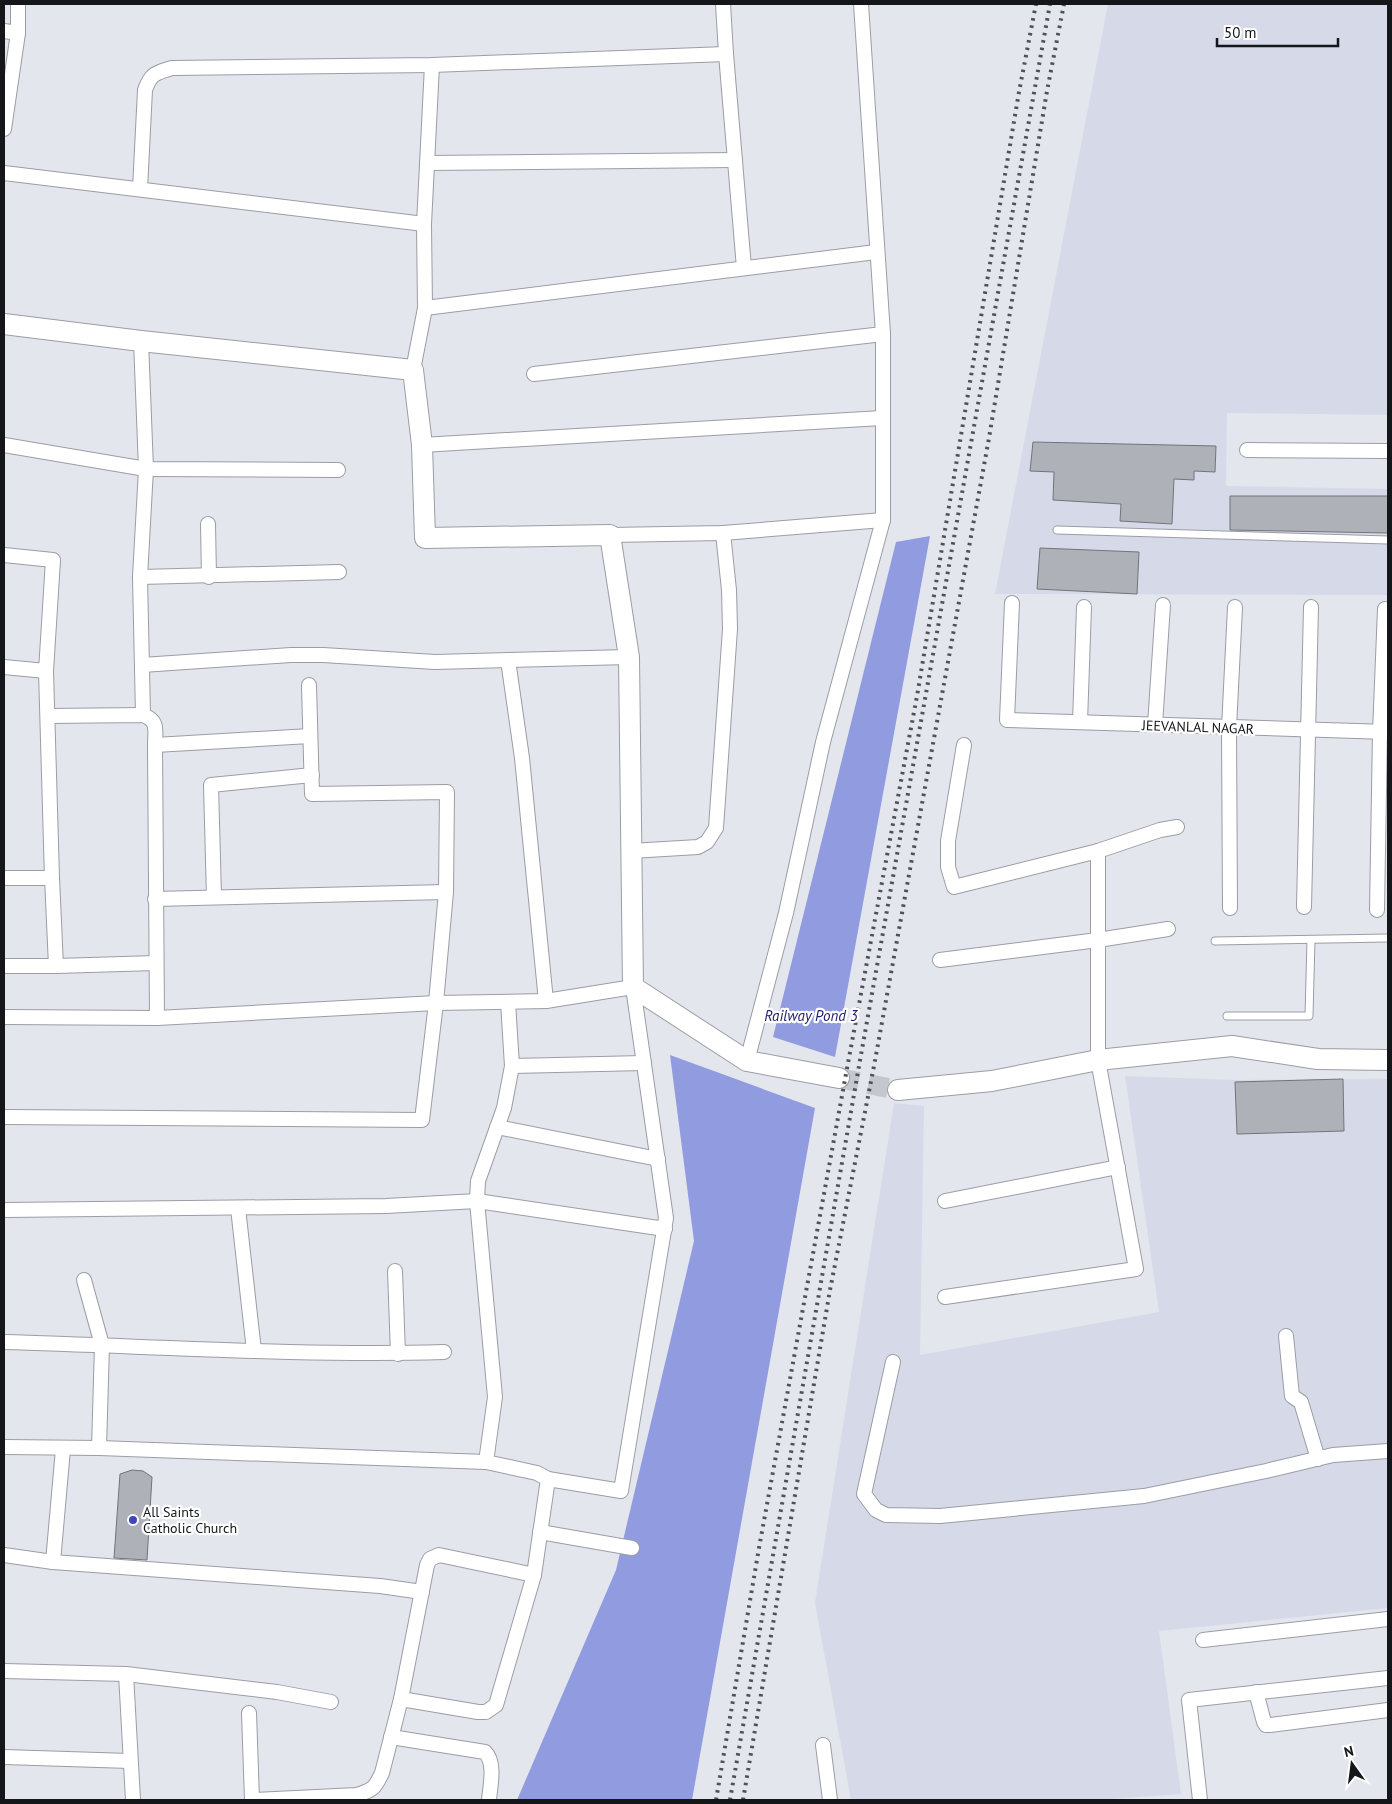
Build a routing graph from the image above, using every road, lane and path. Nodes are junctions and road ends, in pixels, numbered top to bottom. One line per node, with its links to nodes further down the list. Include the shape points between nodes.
1 (18, 4): 4 (street)
2 (723, 4): 5 (street)
3 (861, 4): 13 (street)
4 (11, 32): 7 (street)
5 (726, 54): 6 (street); 8 (street)
6 (432, 65): 9 (street); 11 (street, via 172,68 155,73 145,90)
7 (4, 129)
8 (735, 160): 9 (street); 14 (street)
9 (427, 163): 12 (street)
10 (4, 173): 11 (street)
11 (140, 189): 12 (street)
12 (424, 224): 15 (street)
13 (876, 252): 14 (street); 17 (street)
14 (744, 268): 15 (street)
15 (425, 308): 19 (street)
16 (4, 324): 18 (street)
17 (883, 334): 20 (street); 21 (street)
18 (142, 341): 19 (street); 26 (street)
19 (413, 370): 23 (street)
20 (534, 374)
21 (882, 418): 23 (street); 28 (street)
22 (4, 445): 26 (street)
23 (422, 445): 32 (street, via 425,538)
24 (1247, 450): 25 (street)
25 (1388, 451)
26 (146, 469): 27 (street); 37 (street)
27 (338, 470)
28 (883, 520): 31 (street); 90 (street, via 823,742 786,913)
29 (208, 524): 36 (street)
30 (1057, 530): 33 (lane)
31 (723, 533): 32 (street); 62 (street, via 730,628 716,828 707,842 698,847)
32 (610, 535): 44 (street)
33 (1388, 540)
34 (4, 555): 48 (street, via 53,560)
35 (338, 572): 36 (street)
36 (209, 576): 37 (street)
37 (140, 577): 46 (street)
38 (1012, 603): 52 (street, JEEVANLAL NAGAR, via 1007,720)
39 (1162, 605): 53 (street)
40 (1084, 607): 52 (street)
41 (1235, 607): 54 (street)
42 (1311, 607): 55 (street)
43 (1385, 609): 56 (street)
44 (630, 657): 45 (street); 62 (street)
45 (508, 660): 46 (street, via 435,662 299,655); 82 (street, via 522,758)
46 (142, 665): 50 (street)
47 (4, 667): 48 (street)
48 (46, 672): 51 (street)
49 (309, 685): 57 (street)
50 (143, 715): 51 (street); 58 (street, via 155,723)
51 (48, 716): 65 (street)
52 (1080, 722): 53 (street, JEEVANLAL NAGAR)
53 (1155, 725): 54 (street, JEEVANLAL NAGAR)
54 (1229, 728): 55 (street, JEEVANLAL NAGAR); 70 (street)
55 (1307, 730): 56 (street, JEEVANLAL NAGAR); 69 (street)
56 (1384, 732): 71 (street)
57 (310, 736): 58 (street); 60 (street)
58 (155, 745): 68 (street)
59 (964, 745): 63 (street, via 948,840 948,867 954,887)
60 (312, 775): 66 (street, via 312,794 447,792); 67 (street, via 210,785)
61 (1177, 827): 63 (street)
62 (631, 851): 81 (street)
63 (1098, 851): 74 (street)
64 (4, 878): 65 (street)
65 (52, 878): 80 (street)
66 (446, 892): 67 (street); 84 (street)
67 (214, 897): 68 (street)
68 (155, 899): 78 (street)
69 (1304, 907)
70 (1230, 908)
71 (1377, 910)
72 (1168, 929): 74 (street)
73 (1388, 938): 75 (lane)
74 (1098, 940): 77 (street); 88 (street)
75 (1311, 940): 76 (lane); 85 (lane, via 1309,1016)
76 (1215, 941)
77 (940, 960)
78 (156, 963): 80 (street); 87 (street)
79 (4, 966): 80 (street)
80 (56, 966)
81 (633, 987): 82 (street); 90 (street); 91 (street)
82 (546, 1001): 83 (street)
83 (508, 1002): 84 (street); 92 (street)
84 (436, 1003): 87 (street); 95 (street, via 422,1120)
85 (1227, 1016)
86 (4, 1017): 87 (street)
87 (157, 1018)
88 (1098, 1060): 89 (street, via 1232,1046 1318,1059); 94 (street, via 992,1081); 98 (street)
89 (1388, 1060)
90 (747, 1061): 93 (street)
91 (644, 1063): 92 (street); 97 (street)
92 (512, 1066): 96 (street)
93 (839, 1078)
94 (898, 1090)
95 (4, 1117)
96 (498, 1128): 97 (street); 99 (street, via 478,1181)
97 (658, 1159): 103 (street)
98 (1118, 1167): 100 (street); 106 (street, via 1136,1269)
99 (477, 1201): 101 (street); 103 (street); 119 (street, via 495,1398)
100 (945, 1201)
101 (238, 1208): 102 (street); 110 (street)
102 (4, 1210)
103 (665, 1229): 120 (street, via 621,1491)
104 (395, 1271): 112 (street)
105 (84, 1280): 109 (street)
106 (945, 1297)
107 (1286, 1336): 118 (street, via 1292,1396 1301,1402)
108 (4, 1342): 109 (street)
109 (102, 1345): 110 (street); 115 (street)
110 (254, 1351): 112 (street)
111 (444, 1352): 112 (street)
112 (398, 1354)
113 (893, 1362): 118 (street, via 864,1494 876,1510 886,1515 940,1516 1144,1496)
114 (4, 1447): 116 (street)
115 (99, 1448): 116 (street); 119 (street)
116 (63, 1449): 124 (street)
117 (1388, 1451): 118 (street)
118 (1318, 1459)
119 (486, 1462): 120 (street, via 537,1473)
120 (548, 1479): 121 (street)
121 (540, 1532): 122 (street); 125 (street)
122 (632, 1548)
123 (4, 1555): 124 (street)
124 (54, 1562): 126 (street, via 380,1586)
125 (534, 1575): 126 (street, via 439,1555 430,1559 427,1565); 133 (street, via 496,1705 486,1712 478,1712)
126 (422, 1592): 133 (street)
127 (1388, 1619): 128 (street)
128 (1203, 1640)
129 (4, 1671): 130 (street)
130 (126, 1674): 134 (street, via 277,1692); 140 (street)
131 (1388, 1678): 132 (street)
132 (1256, 1692): 135 (street, via 1266,1725); 146 (street, via 1189,1700)
133 (401, 1699): 137 (street)
134 (332, 1702)
135 (1388, 1710)
136 (248, 1713): 143 (street)
137 (392, 1737): 141 (street, via 382,1773 371,1791); 144 (street, via 485,1752 491,1768)
138 (823, 1744): 145 (street)
139 (4, 1757): 140 (street)
140 (130, 1761): 142 (street)
141 (337, 1798): 143 (street)
142 (133, 1800)
143 (252, 1800)
144 (489, 1800)
145 (830, 1800)
146 (1200, 1800)

